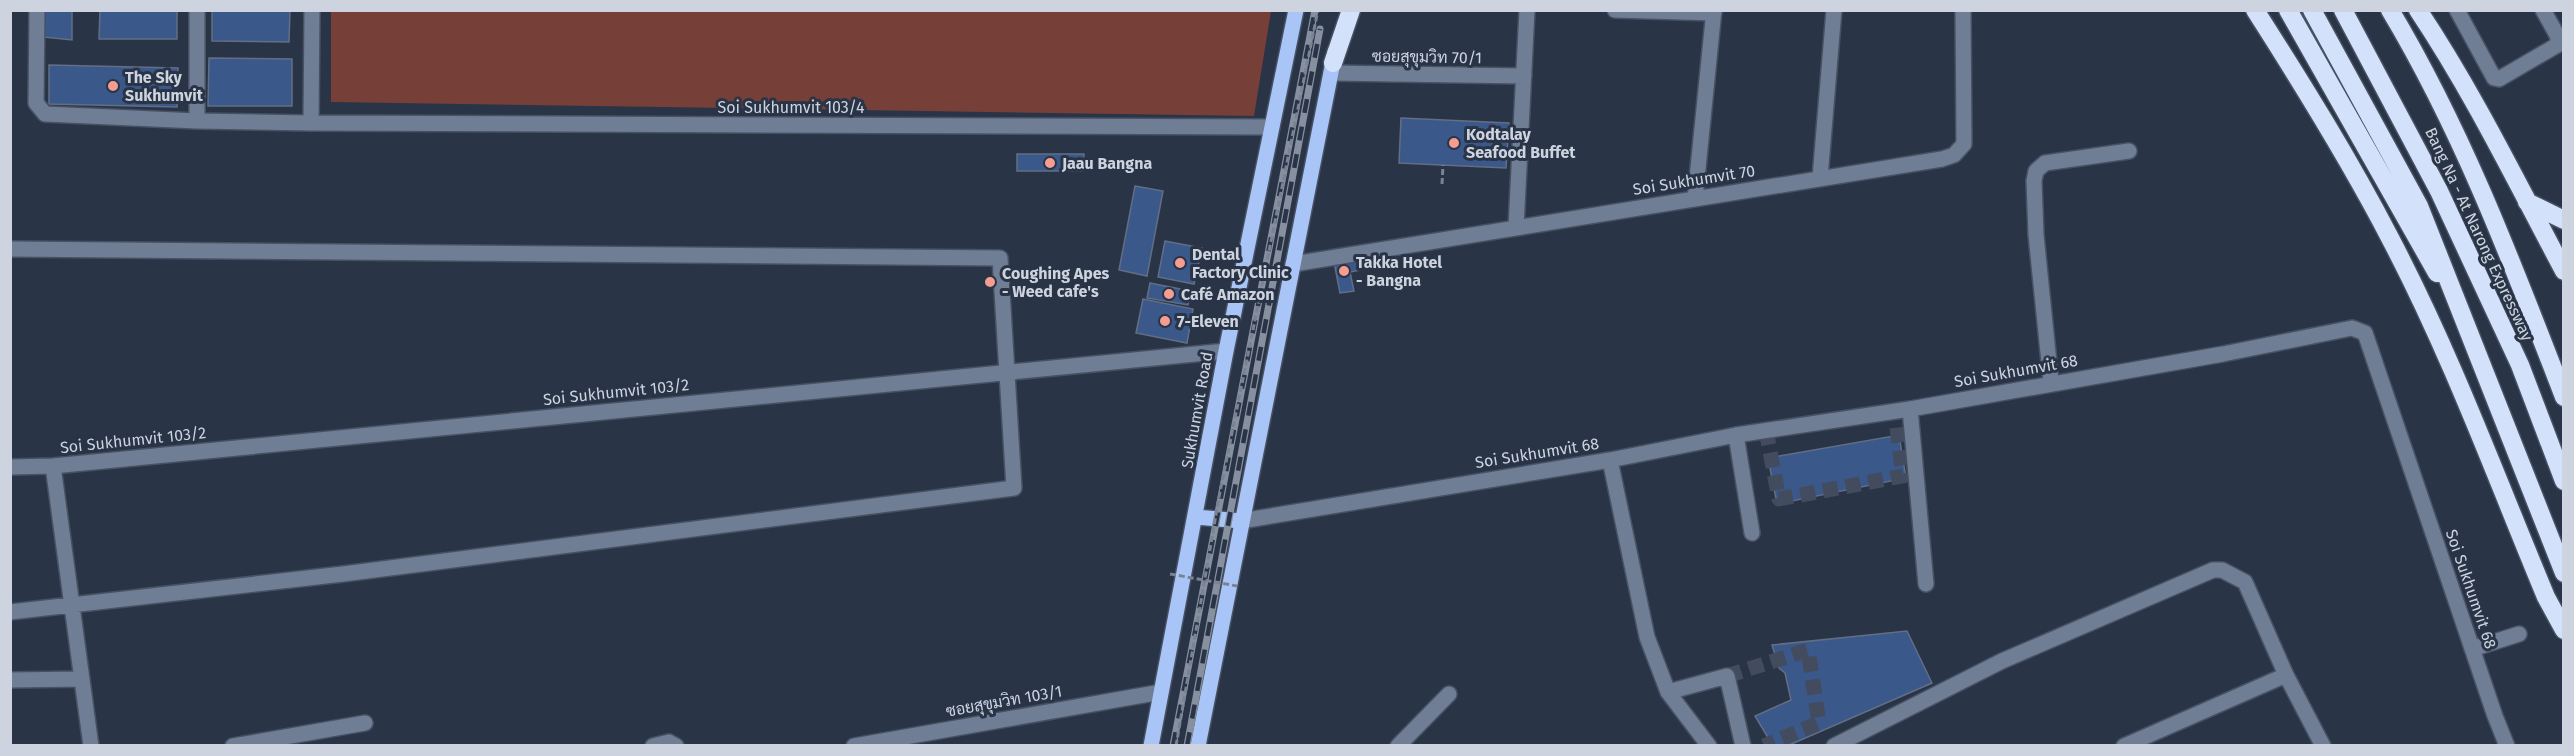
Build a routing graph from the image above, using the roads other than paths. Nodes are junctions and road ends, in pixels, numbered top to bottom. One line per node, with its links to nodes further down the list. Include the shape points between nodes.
1 (37, 10): 22 (street, Soi Sukhumvit 103/4, via 36,103 45,114)
2 (197, 10): 22 (street)
3 (312, 10): 23 (street)
4 (1296, 10): 24 (main road, Sukhumvit Road)
5 (1342, 10): 20 (main road)
6 (1351, 10): 20 (highway)
7 (1527, 10): 21 (street)
8 (1615, 10): 19 (street)
9 (1834, 10): 26 (street)
10 (1963, 10): 26 (street, Soi Sukhumvit 70, via 1964,144 1954,155 1942,159)
11 (2255, 10): 52 (highway, via 2322,114 2391,240 2448,360 2546,597)
12 (2288, 10): 34 (highway)
13 (2312, 10): 34 (highway, via 2419,206)
14 (2343, 10): 44 (highway, Bang Na - At Narong Expressway, via 2444,202 2520,365)
15 (2390, 10): 38 (highway, Bang Na - At Narong Expressway, via 2421,63 2474,173)
16 (2418, 10): 28 (highway, via 2455,66)
17 (2457, 10): 18 (street, via 2494,78 2499,79 2559,44)
18 (2543, 10)
19 (1714, 12): 27 (street)
20 (1332, 68): 21 (street, ซอยสุขุมวิท 70/1); 32 (main road)
21 (1524, 76): 30 (street)
22 (197, 121): 23 (street, Soi Sukhumvit 103/4)
23 (311, 123): 24 (street, Soi Sukhumvit 103/4)
24 (1272, 127): 35 (main road, Sukhumvit Road)
25 (2129, 151): 37 (street, via 2046,163 2036,171 2036,234)
26 (1820, 178): 27 (street, Soi Sukhumvit 70)
27 (1695, 198): 30 (street, Soi Sukhumvit 70)
28 (2527, 202): 29 (highway); 33 (highway)
29 (2564, 220)
30 (1516, 227): 32 (street, Soi Sukhumvit 70)
31 (10, 249): 36 (street, via 1000,258)
32 (1293, 264): 46 (main road)
33 (2564, 271)
34 (2468, 326): 48 (highway)
35 (1226, 351): 36 (street, Soi Sukhumvit 103/2); 45 (main road, Sukhumvit Road)
36 (1006, 372): 42 (street, Soi Sukhumvit 103/2); 50 (street, via 1014,488)
37 (2050, 382): 39 (street, Soi Sukhumvit 68); 54 (street, Soi Sukhumvit 68, via 2359,329 2365,333)
38 (2564, 397)
39 (1910, 409): 40 (street, Soi Sukhumvit 68); 49 (street)
40 (1736, 435): 41 (street, Soi Sukhumvit 68); 47 (street)
41 (1610, 460): 46 (street, Soi Sukhumvit 68); 59 (street, via 1647,638)
42 (53, 466): 43 (street, Soi Sukhumvit 103/2); 50 (street)
43 (10, 467)
44 (2564, 481)
45 (1196, 517): 46 (main road); 58 (main road, Sukhumvit Road)
46 (1240, 521): 68 (main road)
47 (1752, 533)
48 (2564, 573)
49 (1926, 584)
50 (73, 606): 51 (street); 56 (street)
51 (10, 612)
52 (2564, 630)
53 (2519, 634): 54 (street)
54 (2472, 649): 75 (street, Soi Sukhumvit 68)
55 (2286, 675): 72 (street, via 2245,582 2222,570 2213,570 2002,661); 73 (street); 74 (street)
56 (82, 679): 57 (street); 62 (street)
57 (10, 680)
58 (1161, 692): 66 (street, ซอยสุขุมวิท 103/1); 67 (main road, Sukhumvit Road)
59 (1668, 692): 70 (street); 71 (street, via 1727,676)
60 (1449, 694): 69 (street)
61 (365, 723): 63 (street)
62 (91, 746)
63 (233, 746)
64 (653, 746): 65 (street, via 669,742)
65 (676, 746)
66 (854, 746)
67 (1151, 746)
68 (1198, 746)
69 (1398, 746)
70 (1709, 746)
71 (1743, 746)
72 (1834, 746)
73 (2124, 746)
74 (2323, 746)
75 (2507, 746)

